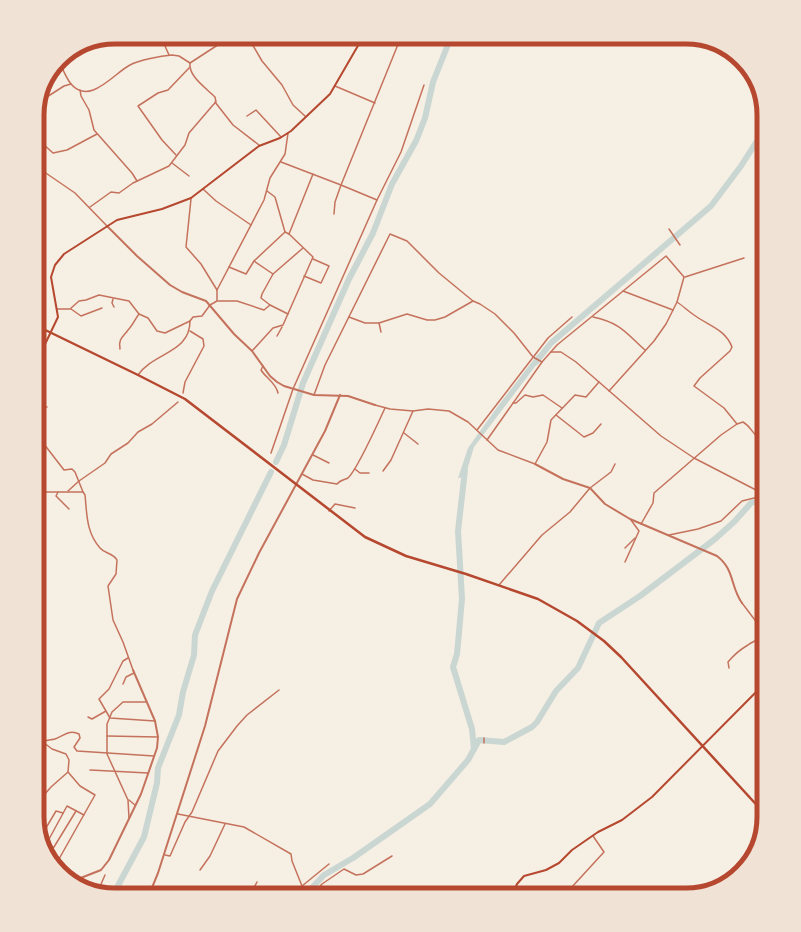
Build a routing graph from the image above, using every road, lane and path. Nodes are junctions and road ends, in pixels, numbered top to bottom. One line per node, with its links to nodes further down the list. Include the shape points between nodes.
1 (164, 44): 6 (street)
2 (219, 44): 7 (street)
3 (252, 44): 18 (street, via 262,61 282,85 293,105)
4 (359, 44): 12 (main road)
5 (398, 44): 16 (street)
6 (169, 55): 7 (street, via 178,56); 13 (street, via 134,62 102,86)
7 (190, 63): 9 (street)
8 (62, 68): 10 (street)
9 (189, 68): 15 (street, via 215,97); 24 (street, via 168,90 158,93 138,106)
10 (71, 84): 13 (street); 14 (street)
11 (424, 84): 35 (street, via 401,152)
12 (335, 86): 16 (street); 18 (main road, via 325,100)
13 (80, 90): 20 (street)
14 (46, 98)
15 (215, 102): 23 (street, via 233,125); 24 (street, via 189,134)
16 (375, 103): 31 (street)
17 (247, 116): 21 (street, via 256,110)
18 (306, 117): 19 (main road)
19 (288, 133): 21 (main road); 25 (street, via 285,154)
20 (97, 134): 22 (street, via 63,152 52,153); 30 (street, via 132,172)
21 (281, 138): 23 (main road)
22 (44, 145)
23 (260, 146): 32 (main road)
24 (177, 156): 26 (street)
25 (280, 162): 28 (street); 33 (street, via 270,178)
26 (172, 163): 29 (street); 30 (street, via 164,170)
27 (44, 170): 36 (street)
28 (313, 174): 31 (street); 42 (street)
29 (189, 176)
30 (137, 181): 36 (street, via 119,193 111,192)
31 (341, 185): 35 (street); 37 (street)
32 (203, 189): 34 (main road); 38 (street)
33 (267, 190): 38 (street); 41 (street, via 275,197)
34 (191, 198): 39 (main road, via 170,207 117,220); 52 (street, via 186,247 201,264)
35 (377, 200): 88 (street)
36 (90, 207): 39 (street)
37 (334, 214)
38 (250, 225): 48 (street)
39 (107, 226): 58 (street, via 136,256 170,285 201,298); 62 (main road, via 64,254 55,265 52,282)
40 (669, 229): 43 (street)
41 (285, 232): 42 (street); 47 (street)
42 (289, 234): 44 (street)
43 (680, 245)
44 (303, 248): 46 (street, via 313,257); 49 (street)
45 (744, 258): 51 (street)
46 (312, 259): 50 (street); 50 (street, via 329,266 321,283)
47 (254, 261): 48 (street, via 246,274); 49 (street)
48 (229, 267): 52 (street)
49 (272, 274): 59 (street, via 262,294 262,298)
50 (304, 276): 66 (street)
51 (684, 277): 53 (street, via 666,256); 57 (street)
52 (217, 290): 55 (street)
53 (622, 291): 64 (street); 69 (street)
54 (113, 299): 60 (street); 63 (street, via 99,295 79,301); 65 (street, via 129,301)
55 (217, 301): 58 (street); 59 (street, via 237,302 259,310)
56 (473, 301): 67 (street, via 407,241 390,234); 71 (street, via 440,318 427,320 407,314); 83 (street, via 495,314)
57 (677, 302): 64 (street); 102 (street, via 694,316 719,330 729,340 732,347 730,351 694,386 724,408)
58 (210, 305): 70 (street, via 202,316 193,317); 81 (street)
59 (270, 305): 66 (street)
60 (114, 307)
61 (102, 308): 63 (street, via 81,316)
62 (57, 309): 63 (street); 75 (main road, via 58,317)
63 (70, 309)
64 (672, 310): 80 (street, via 660,333)
65 (139, 314): 70 (street, via 148,318 157,331 165,333); 79 (street, via 123,335 119,343)
66 (288, 314): 72 (street)
67 (349, 317): 71 (street, via 364,323); 92 (street, via 325,365)
68 (572, 317): 83 (street, via 548,338)
69 (593, 317): 80 (street, via 608,320 630,333); 82 (street, via 567,335)
70 (190, 321): 74 (street)
71 (379, 323): 76 (street)
72 (283, 325): 77 (street); 81 (street, via 268,332)
73 (44, 329): 75 (main road)
74 (190, 330): 86 (street, via 180,346 164,353); 91 (street, via 203,338 204,346 185,382)
75 (51, 332): 78 (main road); 86 (main road)
76 (381, 332)
77 (278, 336)
78 (44, 346)
79 (120, 349)
80 (645, 350): 89 (street)
81 (252, 351): 85 (street)
82 (550, 352): 84 (street); 87 (street, via 561,352)
83 (533, 358): 84 (street); 103 (street)
84 (542, 362): 95 (street)
85 (263, 366): 88 (street, via 277,382); 90 (street, via 261,370 276,386)
86 (138, 374): 120 (main road, via 185,399)
87 (599, 382): 89 (street); 98 (street, via 586,397 575,395)
88 (293, 389): 92 (street); 109 (street)
89 (609, 391): 111 (street, via 661,436)
90 (278, 392)
91 (183, 393)
92 (314, 395): 93 (street)
93 (340, 395): 96 (street); 110 (street, via 333,416)
94 (178, 402): 119 (street, via 138,432 128,443 118,448 106,463)
95 (513, 403): 98 (street, via 526,395 543,395); 106 (street)
96 (375, 405): 97 (street)
97 (385, 408): 99 (street); 115 (street)
98 (562, 408): 100 (street)
99 (413, 411): 103 (street, via 449,411); 104 (street)
100 (556, 415): 101 (street, via 584,437 594,433); 113 (street, via 550,422 550,434)
101 (601, 424)
102 (737, 424): 105 (street, via 747,424); 111 (street, via 721,434)
103 (478, 430): 106 (street)
104 (404, 433): 108 (street); 116 (street)
105 (757, 438)
106 (487, 440): 113 (street, via 498,450)
107 (44, 444): 119 (street, via 64,470 72,469)
108 (418, 444)
109 (271, 453)
110 (313, 455): 112 (street); 118 (street)
111 (694, 458): 126 (street, via 756,490); 132 (street, via 654,494 653,503)
112 (329, 464)
113 (535, 464): 121 (street, via 562,479)
114 (614, 464): 121 (street, via 608,475)
115 (355, 469): 117 (street, via 360,473); 118 (street, via 347,479 337,484 313,480)
116 (383, 471)
117 (369, 473)
118 (302, 474): 120 (street)
119 (79, 480): 122 (street); 124 (street)
120 (296, 485): 130 (main road); 172 (street, via 237,600 205,726)
121 (590, 488): 131 (street, via 605,504); 137 (street, via 570,512 542,535)
122 (68, 491): 123 (street); 124 (street)
123 (58, 492): 125 (street); 128 (street, via 56,496)
124 (83, 492): 141 (street, via 88,526 100,547 114,555 117,560 116,574 108,586 113,620)
125 (44, 493)
126 (757, 494)
127 (757, 498): 133 (street, via 742,501 721,521)
128 (69, 508)
129 (355, 508): 130 (street, via 335,504)
130 (329, 511): 137 (main road, via 365,537 406,556)
131 (630, 519): 132 (street); 134 (street, via 638,528)
132 (641, 524): 133 (street)
133 (669, 535): 138 (street, via 717,556 726,564)
134 (637, 536): 135 (street); 136 (street)
135 (625, 548)
136 (625, 562)
137 (500, 585): 159 (main road, via 538,599 577,621 604,641)
138 (742, 603): 139 (street)
139 (757, 623)
140 (757, 640): 142 (street, via 731,659 728,662)
141 (128, 658): 143 (street); 149 (street, via 123,661 109,689 99,699)
142 (729, 668)
143 (133, 670): 144 (street)
144 (134, 673): 145 (street, via 126,678); 148 (street)
145 (123, 684)
146 (279, 690): 174 (street, via 247,715 218,751)
147 (757, 691): 159 (main road)
148 (148, 702): 151 (street, via 123,702 112,712); 152 (street)
149 (106, 711): 150 (street, via 92,719); 151 (street)
150 (88, 717)
151 (110, 718): 152 (street); 153 (street)
152 (155, 721): 154 (street)
153 (107, 736): 154 (street); 160 (street)
154 (158, 737): 161 (street)
155 (484, 738): 158 (street)
156 (44, 741): 160 (street, via 56,739 66,733 76,733 80,734 80,738 74,744 75,750)
157 (44, 743): 164 (street, via 66,754 69,760)
158 (484, 743)
159 (701, 746): 169 (main road); 178 (main road, via 652,797 622,820)
160 (107, 754): 161 (street); 163 (street)
161 (154, 756): 165 (street)
162 (90, 770): 163 (street)
163 (115, 771): 165 (street); 167 (street)
164 (68, 772): 166 (street); 173 (street, via 80,786 95,795)
165 (148, 773): 168 (street)
166 (44, 794)
167 (128, 800): 168 (street); 175 (street)
168 (135, 805): 175 (street)
169 (757, 806)
170 (76, 810): 171 (street, via 67,806); 173 (street); 180 (street)
171 (63, 813): 177 (street, via 56,811); 179 (street)
172 (177, 814): 174 (street); 181 (street)
173 (84, 815): 183 (street)
174 (190, 817): 176 (street); 181 (street, via 185,822 170,856)
175 (129, 818): 187 (street, via 105,865)
176 (225, 824): 185 (street, via 210,856); 189 (street, via 244,827 291,854)
177 (45, 829)
178 (593, 836): 194 (main road, via 572,850 559,863 546,870 524,876); 195 (street, via 604,852)
179 (48, 841)
180 (51, 848)
181 (164, 855): 191 (street)
182 (392, 856): 193 (street, via 362,874 356,875 344,869)
183 (59, 859)
184 (329, 864): 189 (street)
185 (200, 870)
186 (105, 875): 190 (street)
187 (80, 878)
188 (257, 882): 192 (street)
189 (302, 886)
190 (100, 887)
191 (152, 888)
192 (254, 888)
193 (318, 888)
194 (515, 888)
195 (571, 888)

